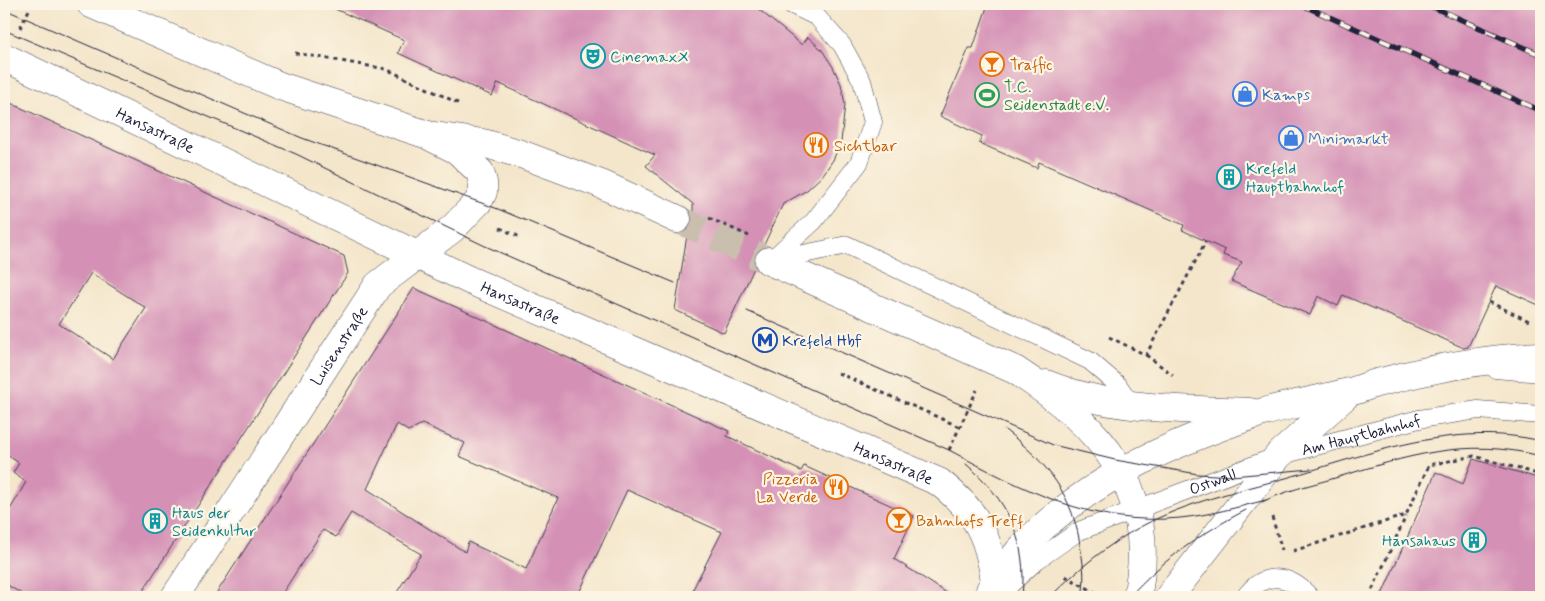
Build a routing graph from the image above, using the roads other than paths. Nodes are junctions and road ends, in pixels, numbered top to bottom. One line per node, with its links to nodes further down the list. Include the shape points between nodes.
1 (91, 4): 4 (street, via 280,86)
2 (790, 4): 7 (lane, via 817,17 842,45 862,81 873,122 859,163 814,221)
3 (4, 57): 6 (street, Hansastraße)
4 (428, 135): 5 (street, via 483,143 521,154 601,184); 6 (street, Luisenstraße, via 470,160 480,172 483,192 466,217)
5 (677, 219)
6 (418, 256): 19 (street, Hansastraße, via 938,482 973,514 989,545); 20 (street, Luisenstraße, via 378,284)
7 (770, 261): 10 (street); 13 (lane, via 847,246 1090,361 1118,385)
8 (1541, 356): 9 (street, Am Hauptbahnhof)
9 (1454, 365): 11 (lane, Am Hauptbahnhof); 12 (street, Am Hauptbahnhof, via 1386,380)
10 (1015, 370): 13 (street, via 1082,395); 17 (street, via 1077,416 1095,434)
11 (1541, 373)
12 (1350, 392): 14 (street, Am Hauptbahnhof); 16 (street, Am Hauptbahnhof)
13 (1131, 404): 14 (street, via 1181,410)
14 (1262, 412): 17 (street)
15 (1541, 415): 16 (lane, Am Hauptbahnhof, via 1478,410 1419,419)
16 (1278, 456): 18 (lane, Ostwall); 22 (street, Ostwall)
17 (1122, 472): 18 (street); 19 (street, via 1067,506 1038,530 1018,551)
18 (1137, 508): 19 (lane, Ostwall, via 1071,536); 21 (street, via 1142,560)
19 (992, 592)
20 (175, 597)
21 (1137, 597)
22 (1170, 597)
23 (1245, 597): 24 (lane, via 1255,585 1280,577 1299,584)
24 (1310, 597)

